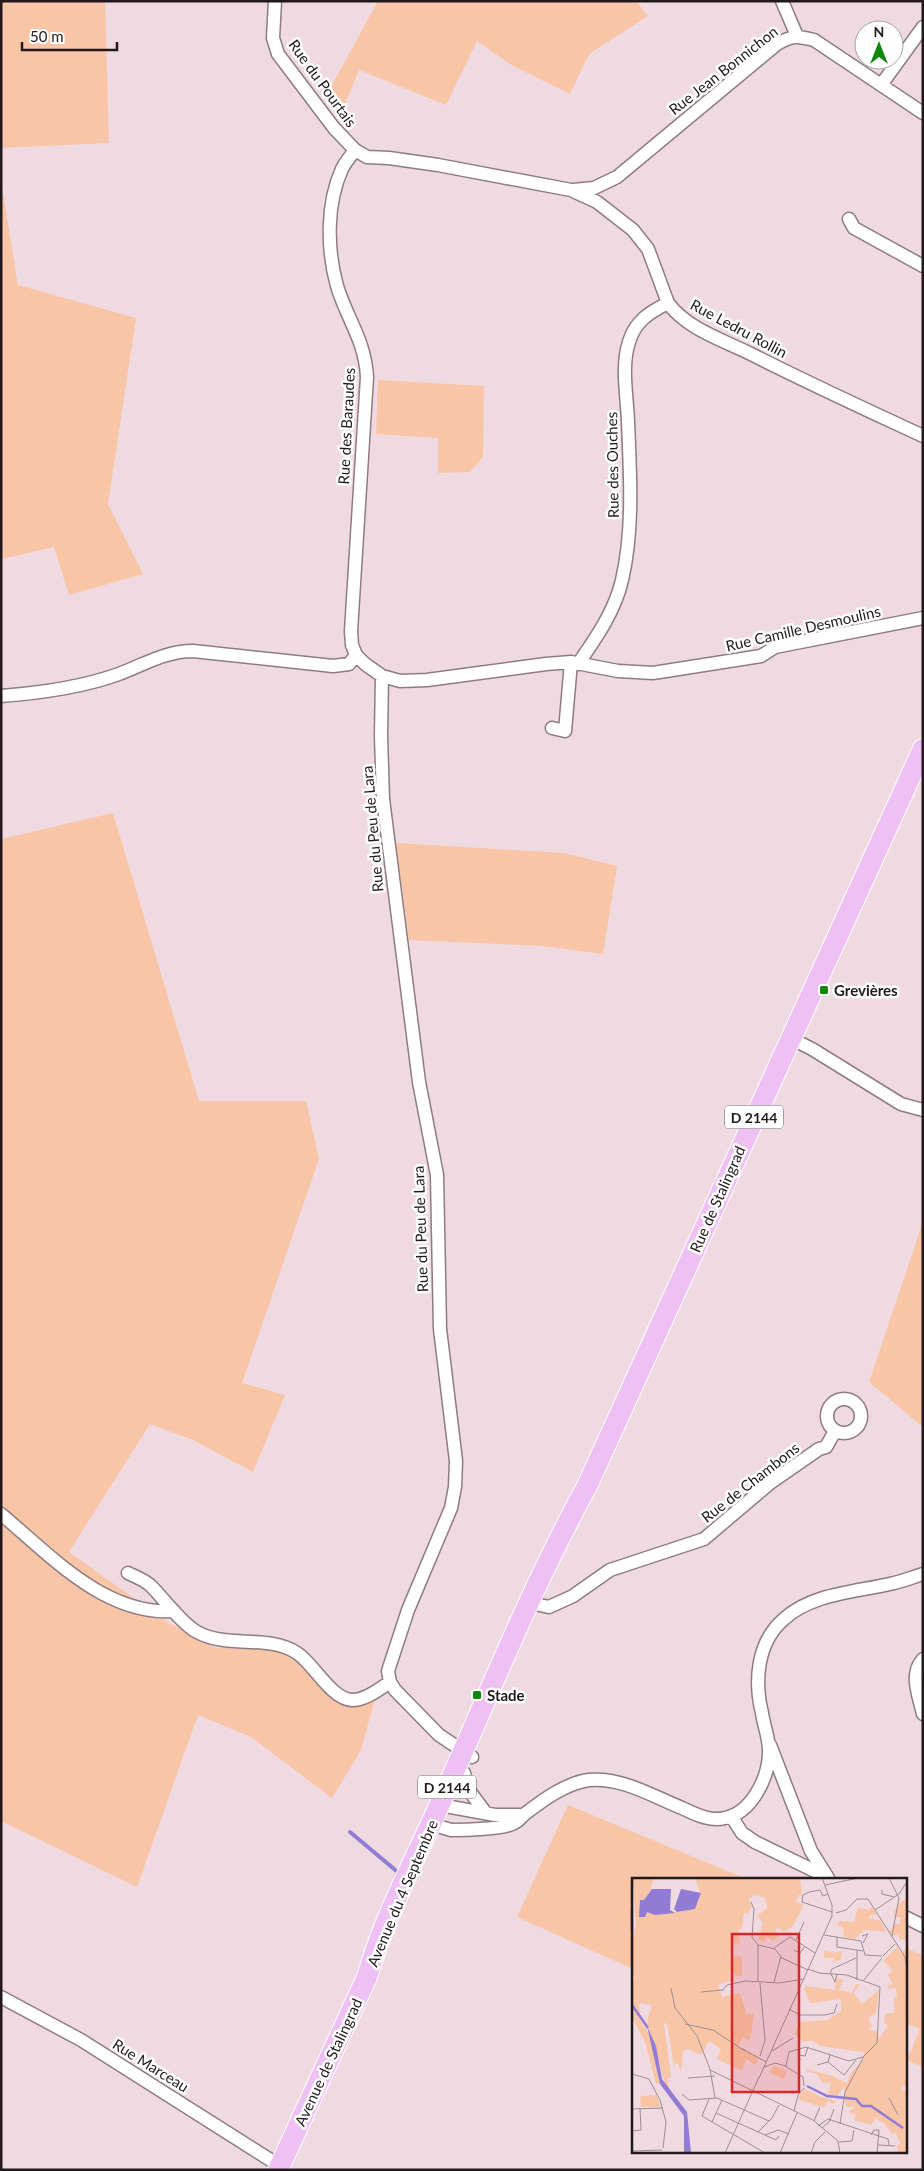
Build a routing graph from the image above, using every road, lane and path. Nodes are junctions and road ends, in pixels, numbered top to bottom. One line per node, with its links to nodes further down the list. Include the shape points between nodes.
1 (274, 1): 7 (street, Rue du Pourtais, via 273,38 278,54 334,128)
2 (782, 1): 4 (street)
3 (923, 27): 5 (street)
4 (797, 36): 5 (street, Rue Jean Bonnichon, via 814,40); 8 (street, Rue Jean Bonnichon, via 777,44 617,177 594,188)
5 (881, 85): 6 (street, Rue Jean Bonnichon)
6 (923, 113)
7 (355, 150): 8 (street, Rue Ledru Rollin, via 367,157 438,165); 14 (street, Rue des Baraudes, via 342,169 333,195 330,230 337,287 366,360 351,631)
8 (571, 190): 11 (street, Rue Ledru Rollin, via 597,202 633,230 648,249)
9 (849, 219): 10 (street, via 854,228)
10 (923, 266)
11 (668, 303): 12 (street, Rue Ledru Rollin, via 690,324); 15 (street, Rue des Ouches, via 645,315 628,343 626,382 632,506 622,580 600,632)
12 (923, 436)
13 (923, 618): 15 (street, Rue Camille Desmoulins, via 775,647 761,656 653,673)
14 (356, 655): 16 (street, Rue Camille Desmoulins); 17 (street, via 349,664 333,666 176,651 82,685)
15 (575, 663): 16 (street, Rue Camille Desmoulins, via 427,680 400,681); 18 (street, via 565,731)
16 (382, 676): 29 (street, Rue du Peu de Lara, via 383,799 420,1082 437,1175 440,1329 456,1461 450,1508 408,1610 388,1671)
17 (1, 696)
18 (552, 728)
19 (923, 749): 20 (main road, Rue de Stalingrad / D 2144)
20 (790, 1038): 21 (street, via 901,1104); 26 (main road, Rue de Stalingrad / D 2144, via 587,1486 572,1534)
21 (923, 1110)
22 (835, 1431): 26 (street, Rue de Chambons, via 826,1447 770,1484 704,1539 610,1570 573,1596 549,1607)
23 (1, 1514): 27 (street, via 101,1594 131,1607)
24 (128, 1572): 27 (street, via 150,1584)
25 (923, 1574): 31 (street, via 821,1600 783,1619 770,1636 759,1668 759,1703)
26 (536, 1602): 32 (main road, Avenue du 4 Septembre / D 2144)
27 (174, 1611): 29 (street, via 196,1632 217,1640 268,1644 298,1653 342,1696 352,1700 369,1695)
28 (923, 1659): 30 (street, via 917,1666 915,1678)
29 (390, 1682): 32 (street)
30 (923, 1714)
31 (768, 1740): 36 (street, via 767,1770 758,1790 744,1808); 38 (street, via 811,1851)
32 (466, 1760): 33 (street, via 465,1782); 34 (main road, Avenue du 4 Septembre / D 2144)
33 (485, 1812): 34 (street); 35 (street, via 503,1816)
34 (441, 1814): 35 (street, via 462,1830 514,1824); 41 (main road, Avenue du 4 Septembre / D 2144, via 382,1956)
35 (524, 1815): 36 (street, via 570,1785 588,1780 628,1785 707,1818)
36 (732, 1816): 37 (street, via 742,1833 755,1842)
37 (828, 1878)
38 (829, 1878)
39 (906, 1918): 40 (street)
40 (923, 1926)
41 (367, 1977): 43 (main road, Avenue de Stalingrad / D 2144)
42 (1, 1997): 43 (street, Rue Marceau, via 81,2040)
43 (279, 2168)

